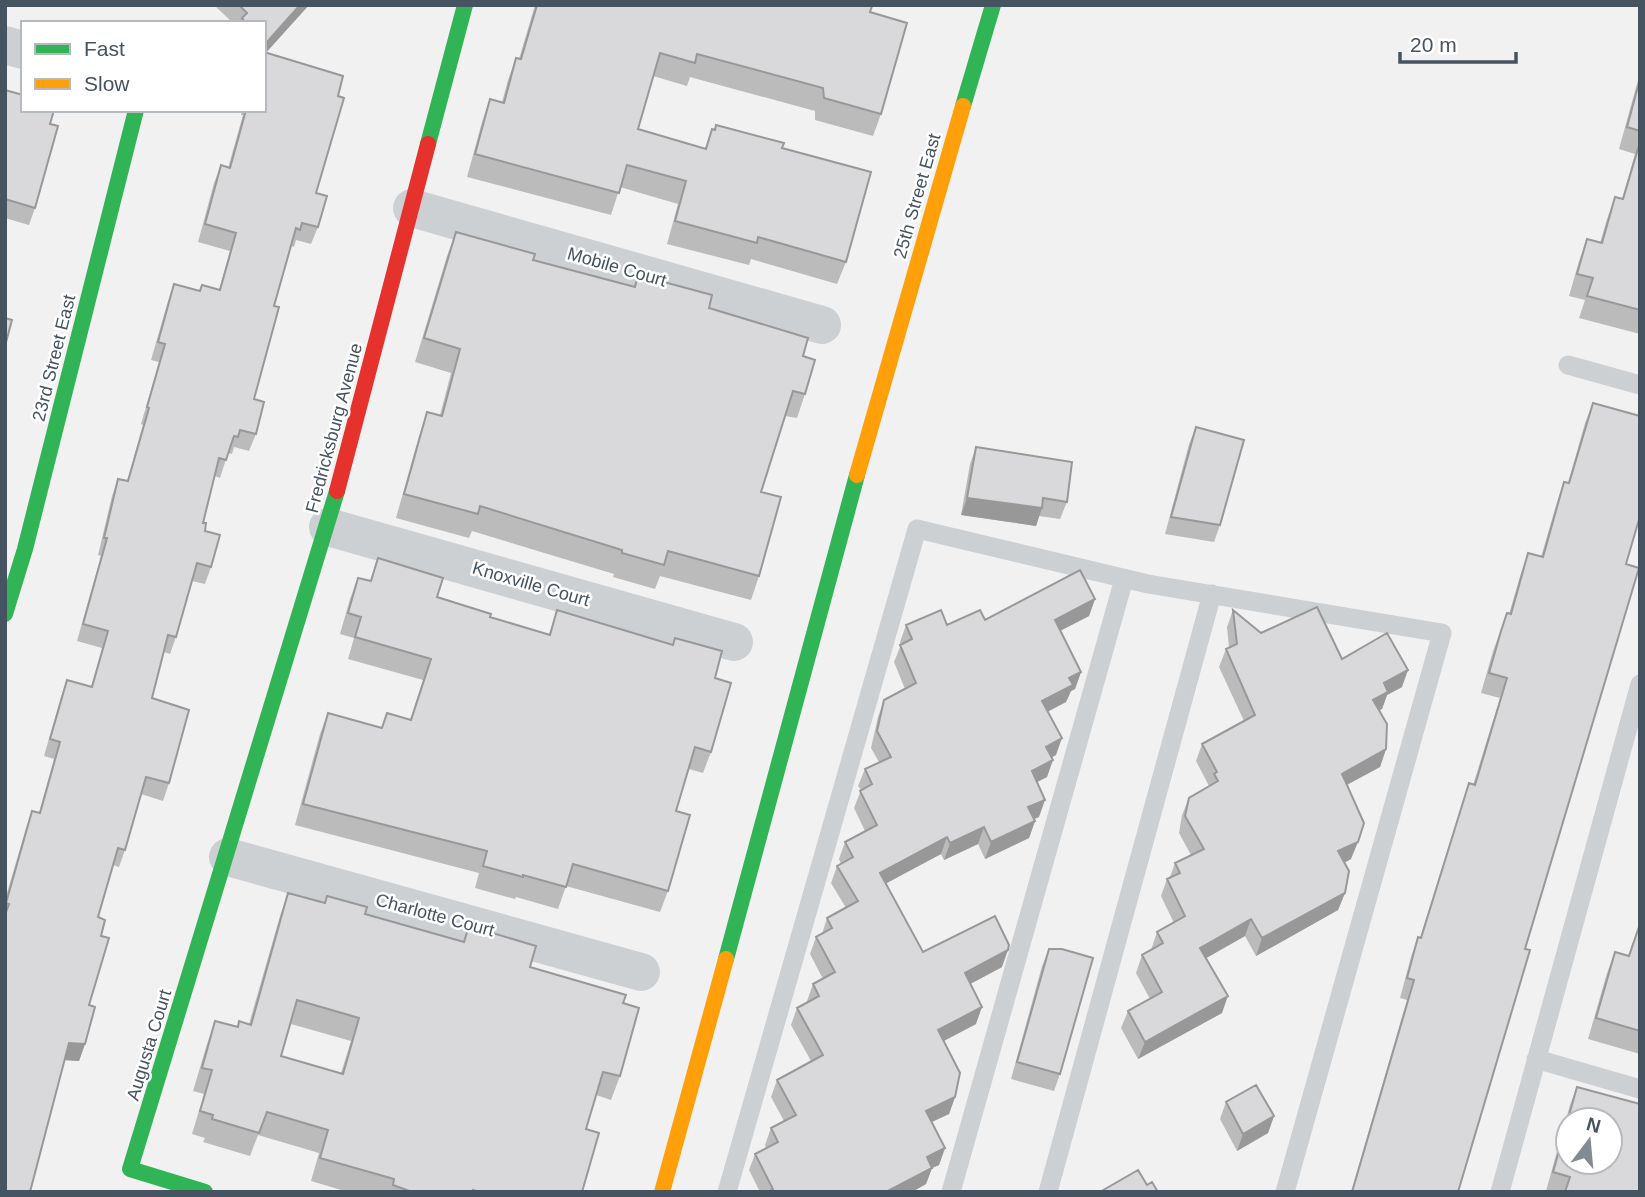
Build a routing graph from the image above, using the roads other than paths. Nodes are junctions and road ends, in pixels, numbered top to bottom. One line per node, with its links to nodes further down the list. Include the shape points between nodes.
1 (465, 5): 4 (street, Fredricksburg Avenue)
2 (993, 5): 21 (street, 25th Street East, via 878,398)
3 (135, 112): 9 (street, 23rd Street East)
4 (412, 208): 5 (street, Mobile Court); 8 (street, Fredricksburg Avenue)
5 (822, 325)
6 (1568, 365): 7 (lane)
7 (1640, 385)
8 (328, 527): 13 (street, Knoxville Court); 16 (street, Fredricksburg Avenue)
9 (15, 547): 12 (street, 23rd Street East)
10 (1124, 579): 11 (lane); 22 (lane, via 917,529); 23 (lane)
11 (1212, 594): 24 (lane); 25 (lane, via 1442,633)
12 (5, 614)
13 (734, 642)
14 (1640, 684): 15 (lane)
15 (1632, 741): 18 (lane)
16 (228, 858): 17 (street, Charlotte Court); 20 (street, Augusta Court, via 130,1170)
17 (641, 972)
18 (1536, 1059): 19 (lane); 26 (lane)
19 (1640, 1089)
20 (205, 1192)
21 (662, 1192)
22 (727, 1192)
23 (951, 1192)
24 (1048, 1192)
25 (1285, 1192)
26 (1500, 1192)

